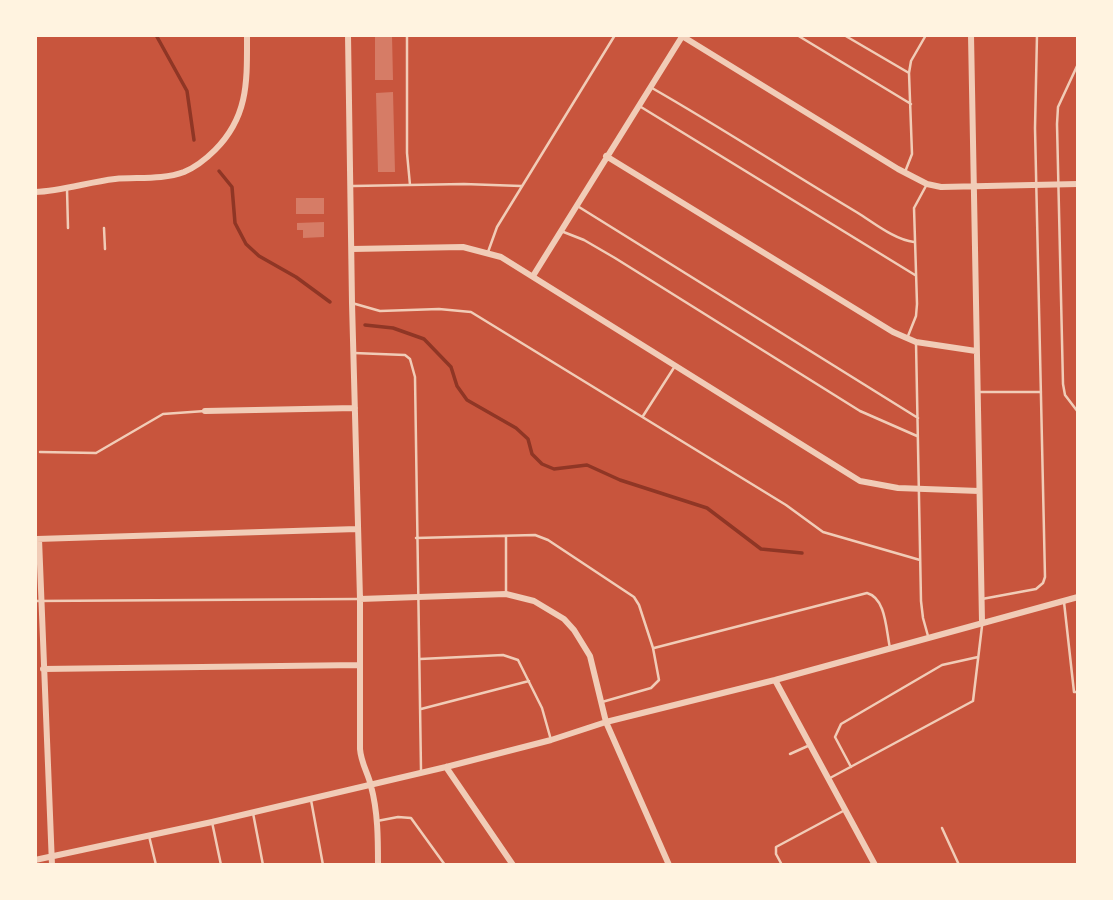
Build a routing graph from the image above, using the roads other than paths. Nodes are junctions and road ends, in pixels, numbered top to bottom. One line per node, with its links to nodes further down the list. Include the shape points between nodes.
1 (247, 35): 27 (street, via 240,117 204,160 167,176 113,179)
2 (348, 35): 24 (street)
3 (407, 35): 21 (lane)
4 (615, 35): 25 (lane)
5 (682, 35): 14 (street); 18 (street)
6 (797, 35): 16 (lane)
7 (844, 35): 13 (lane)
8 (926, 35): 13 (lane)
9 (961, 35): 11 (street)
10 (1037, 35): 22 (lane)
11 (971, 38): 26 (street)
12 (1078, 64): 23 (lane, via 1058,107)
13 (909, 74): 16 (lane)
14 (649, 86): 15 (street); 33 (lane, via 881,227)
15 (638, 105): 17 (street); 37 (lane)
16 (912, 105): 18 (lane, via 912,154)
17 (607, 156): 29 (street); 40 (street)
18 (905, 173): 19 (street)
19 (927, 184): 26 (street); 33 (lane, via 914,208)
20 (1078, 184): 23 (street)
21 (410, 185): 24 (lane); 25 (lane)
22 (1036, 185): 23 (street); 26 (street); 46 (lane)
23 (1059, 185): 49 (lane, via 1063,384 1065,396)
24 (351, 186): 35 (street)
25 (521, 186): 36 (lane)
26 (975, 188): 42 (street)
27 (67, 190): 28 (street); 30 (lane)
28 (35, 192)
29 (576, 205): 32 (street); 51 (lane)
30 (68, 228)
31 (104, 228): 34 (lane)
32 (561, 231): 38 (street); 52 (lane, via 615,258 860,411)
33 (914, 242): 37 (lane)
34 (105, 249)
35 (352, 249): 36 (street, via 463,247); 39 (street)
36 (488, 253): 38 (street)
37 (915, 275): 40 (lane, via 916,316)
38 (533, 276): 44 (street)
39 (352, 303): 43 (street); 50 (lane, via 380,311 471,312)
40 (906, 339): 41 (street)
41 (916, 342): 42 (street); 51 (lane)
42 (975, 351): 45 (street)
43 (353, 353): 47 (street); 58 (lane, via 399,354 410,359 413,367)
44 (674, 366): 50 (lane); 54 (street, via 860,481)
45 (977, 391): 46 (lane); 55 (street)
46 (1041, 391): 65 (lane, via 1045,577 1037,589)
47 (355, 408): 48 (street); 56 (street)
48 (205, 411): 53 (lane, via 163,414 96,453)
49 (1078, 412)
50 (643, 418): 60 (lane, via 816,528)
51 (918, 418): 52 (lane)
52 (917, 436): 54 (lane)
53 (40, 452)
54 (918, 489): 55 (street); 60 (lane)
55 (979, 491): 65 (street)
56 (357, 529): 59 (street); 64 (street)
57 (506, 536): 58 (lane); 61 (lane); 70 (lane, via 542,537 628,592 639,605)
58 (416, 538): 62 (lane)
59 (37, 539): 66 (street)
60 (920, 560): 69 (lane)
61 (506, 594): 62 (street); 79 (street, via 534,601 574,630 590,656)
62 (417, 597): 64 (street); 73 (lane)
63 (1078, 597): 67 (street)
64 (360, 598): 66 (lane); 74 (street)
65 (982, 599): 68 (street)
66 (38, 601): 75 (street)
67 (1063, 601): 68 (street); 78 (lane, via 1074,692)
68 (982, 622): 69 (street); 72 (lane)
69 (928, 637): 71 (street)
70 (653, 648): 71 (lane, via 867,593 881,606); 79 (lane, via 656,684)
71 (890, 648): 76 (street)
72 (978, 657): 86 (lane, via 973,701); 86 (lane, via 942,665 841,724 835,737)
73 (420, 659): 77 (lane, via 503,654 518,660); 80 (lane)
74 (360, 666): 75 (street); 89 (street, via 361,761)
75 (43, 669): 97 (street)
76 (775, 680): 81 (street); 83 (street)
77 (530, 681): 80 (lane); 82 (lane)
78 (1078, 692)
79 (602, 702): 81 (street)
80 (420, 710): 87 (lane)
81 (606, 722): 82 (street); 107 (street)
82 (551, 740): 85 (street)
83 (810, 745): 84 (lane); 88 (street)
84 (790, 754)
85 (446, 767): 87 (street); 106 (street)
86 (851, 767): 88 (lane)
87 (421, 774): 89 (street)
88 (828, 779): 91 (street)
89 (371, 786): 90 (street); 93 (street)
90 (311, 799): 92 (street); 104 (lane)
91 (845, 810): 108 (lane, via 776,847); 109 (street)
92 (252, 812): 94 (street); 103 (lane)
93 (377, 821): 99 (lane, via 411,818); 105 (street)
94 (212, 822): 96 (street); 102 (lane)
95 (942, 828): 110 (lane)
96 (149, 836): 97 (street); 101 (lane)
97 (52, 856): 98 (street); 100 (street)
98 (35, 860)
99 (443, 864)
100 (52, 865)
101 (156, 865)
102 (221, 865)
103 (263, 865)
104 (323, 865)
105 (378, 865)
106 (513, 865)
107 (669, 865)
108 (782, 865)
109 (875, 865)
110 (959, 865)

